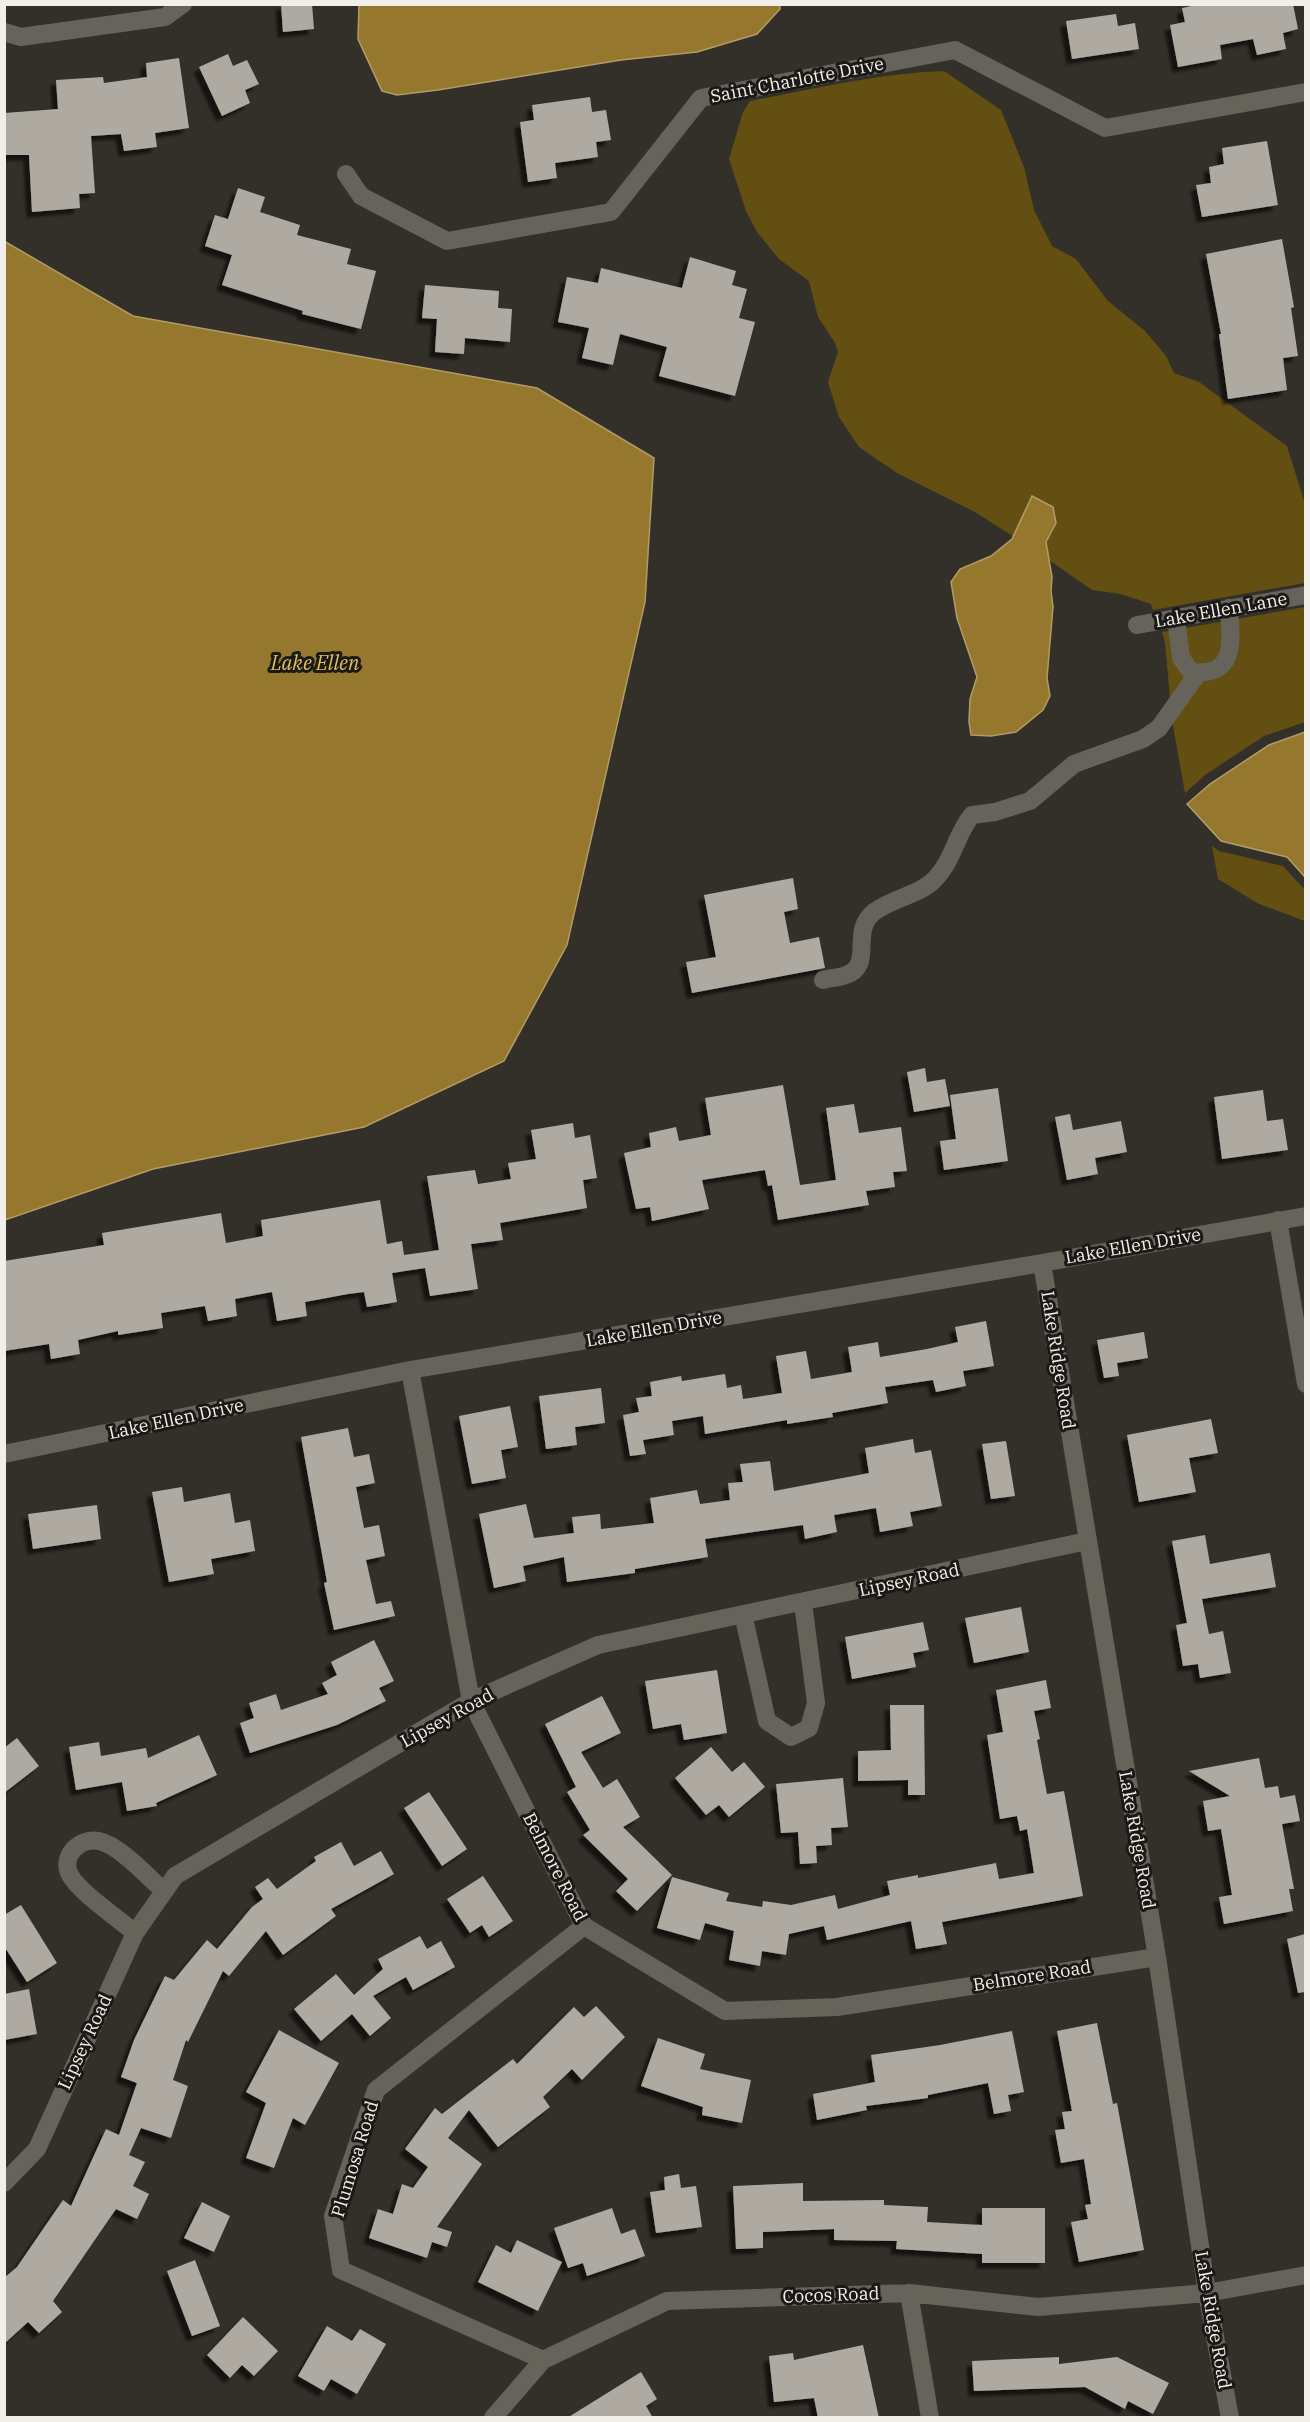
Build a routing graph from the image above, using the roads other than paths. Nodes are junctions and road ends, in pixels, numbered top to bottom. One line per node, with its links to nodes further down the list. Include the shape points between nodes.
1 (183, 4): 2 (street, via 165,17 21,36)
2 (4, 32)
3 (1305, 92): 4 (street, Saint Charlotte Drive, via 1105,128 956,50 701,98 611,212 447,241 361,196)
4 (346, 174)
5 (1305, 595): 6 (street, Lake Ellen Lane)
6 (1229, 608): 7 (street, Lake Ellen Lane); 9 (street, via 1228,657 1221,667)
7 (1176, 618): 8 (street, Lake Ellen Lane); 9 (street, via 1182,658 1191,672)
8 (1137, 625)
9 (1198, 673): 10 (street, via 1159,728 1143,740 1074,764 1030,801 972,815 934,881 873,913 861,932 861,960 856,969)
10 (823, 980)
11 (1305, 1216): 12 (street, Lake Ellen Drive)
12 (1278, 1220): 13 (street, Lake Ellen Drive); 15 (street)
13 (1042, 1263): 14 (street, Lake Ellen Drive); 17 (street, Lake Ridge Road)
14 (410, 1370): 16 (street, Lake Ellen Drive); 20 (street, Belmore Road)
15 (1305, 1384)
16 (4, 1454)
17 (1087, 1541): 18 (street, Lipsey Road); 24 (street, Lake Ridge Road)
18 (803, 1603): 19 (street, Lipsey Road); 19 (street, via 816,1703 809,1728 791,1737 767,1721)
19 (743, 1614): 20 (street, Lipsey Road, via 598,1646)
20 (471, 1701): 21 (street, Lipsey Road, via 174,1876); 22 (street, Belmore Road)
21 (164, 1891): 23 (street, Lipsey Road); 23 (street, via 110,1845 84,1841 75,1847 67,1860 76,1883)
22 (584, 1926): 24 (street, Belmore Road, via 725,2011 837,2007); 29 (street, Plumosa Road, via 376,2090 333,2216 340,2270)
23 (135, 1932): 25 (street, Lipsey Road, via 37,2149)
24 (1157, 1957): 28 (street, Lake Ridge Road)
25 (4, 2183)
26 (1305, 2275): 28 (street, Cocos Road)
27 (909, 2293): 28 (street, Cocos Road, via 1038,2307); 29 (street, Cocos Road, via 667,2301); 31 (street)
28 (1207, 2293): 32 (street, Lake Ridge Road)
29 (543, 2360): 30 (street, Cocos Road)
30 (493, 2418)
31 (930, 2418)
32 (1230, 2418)

